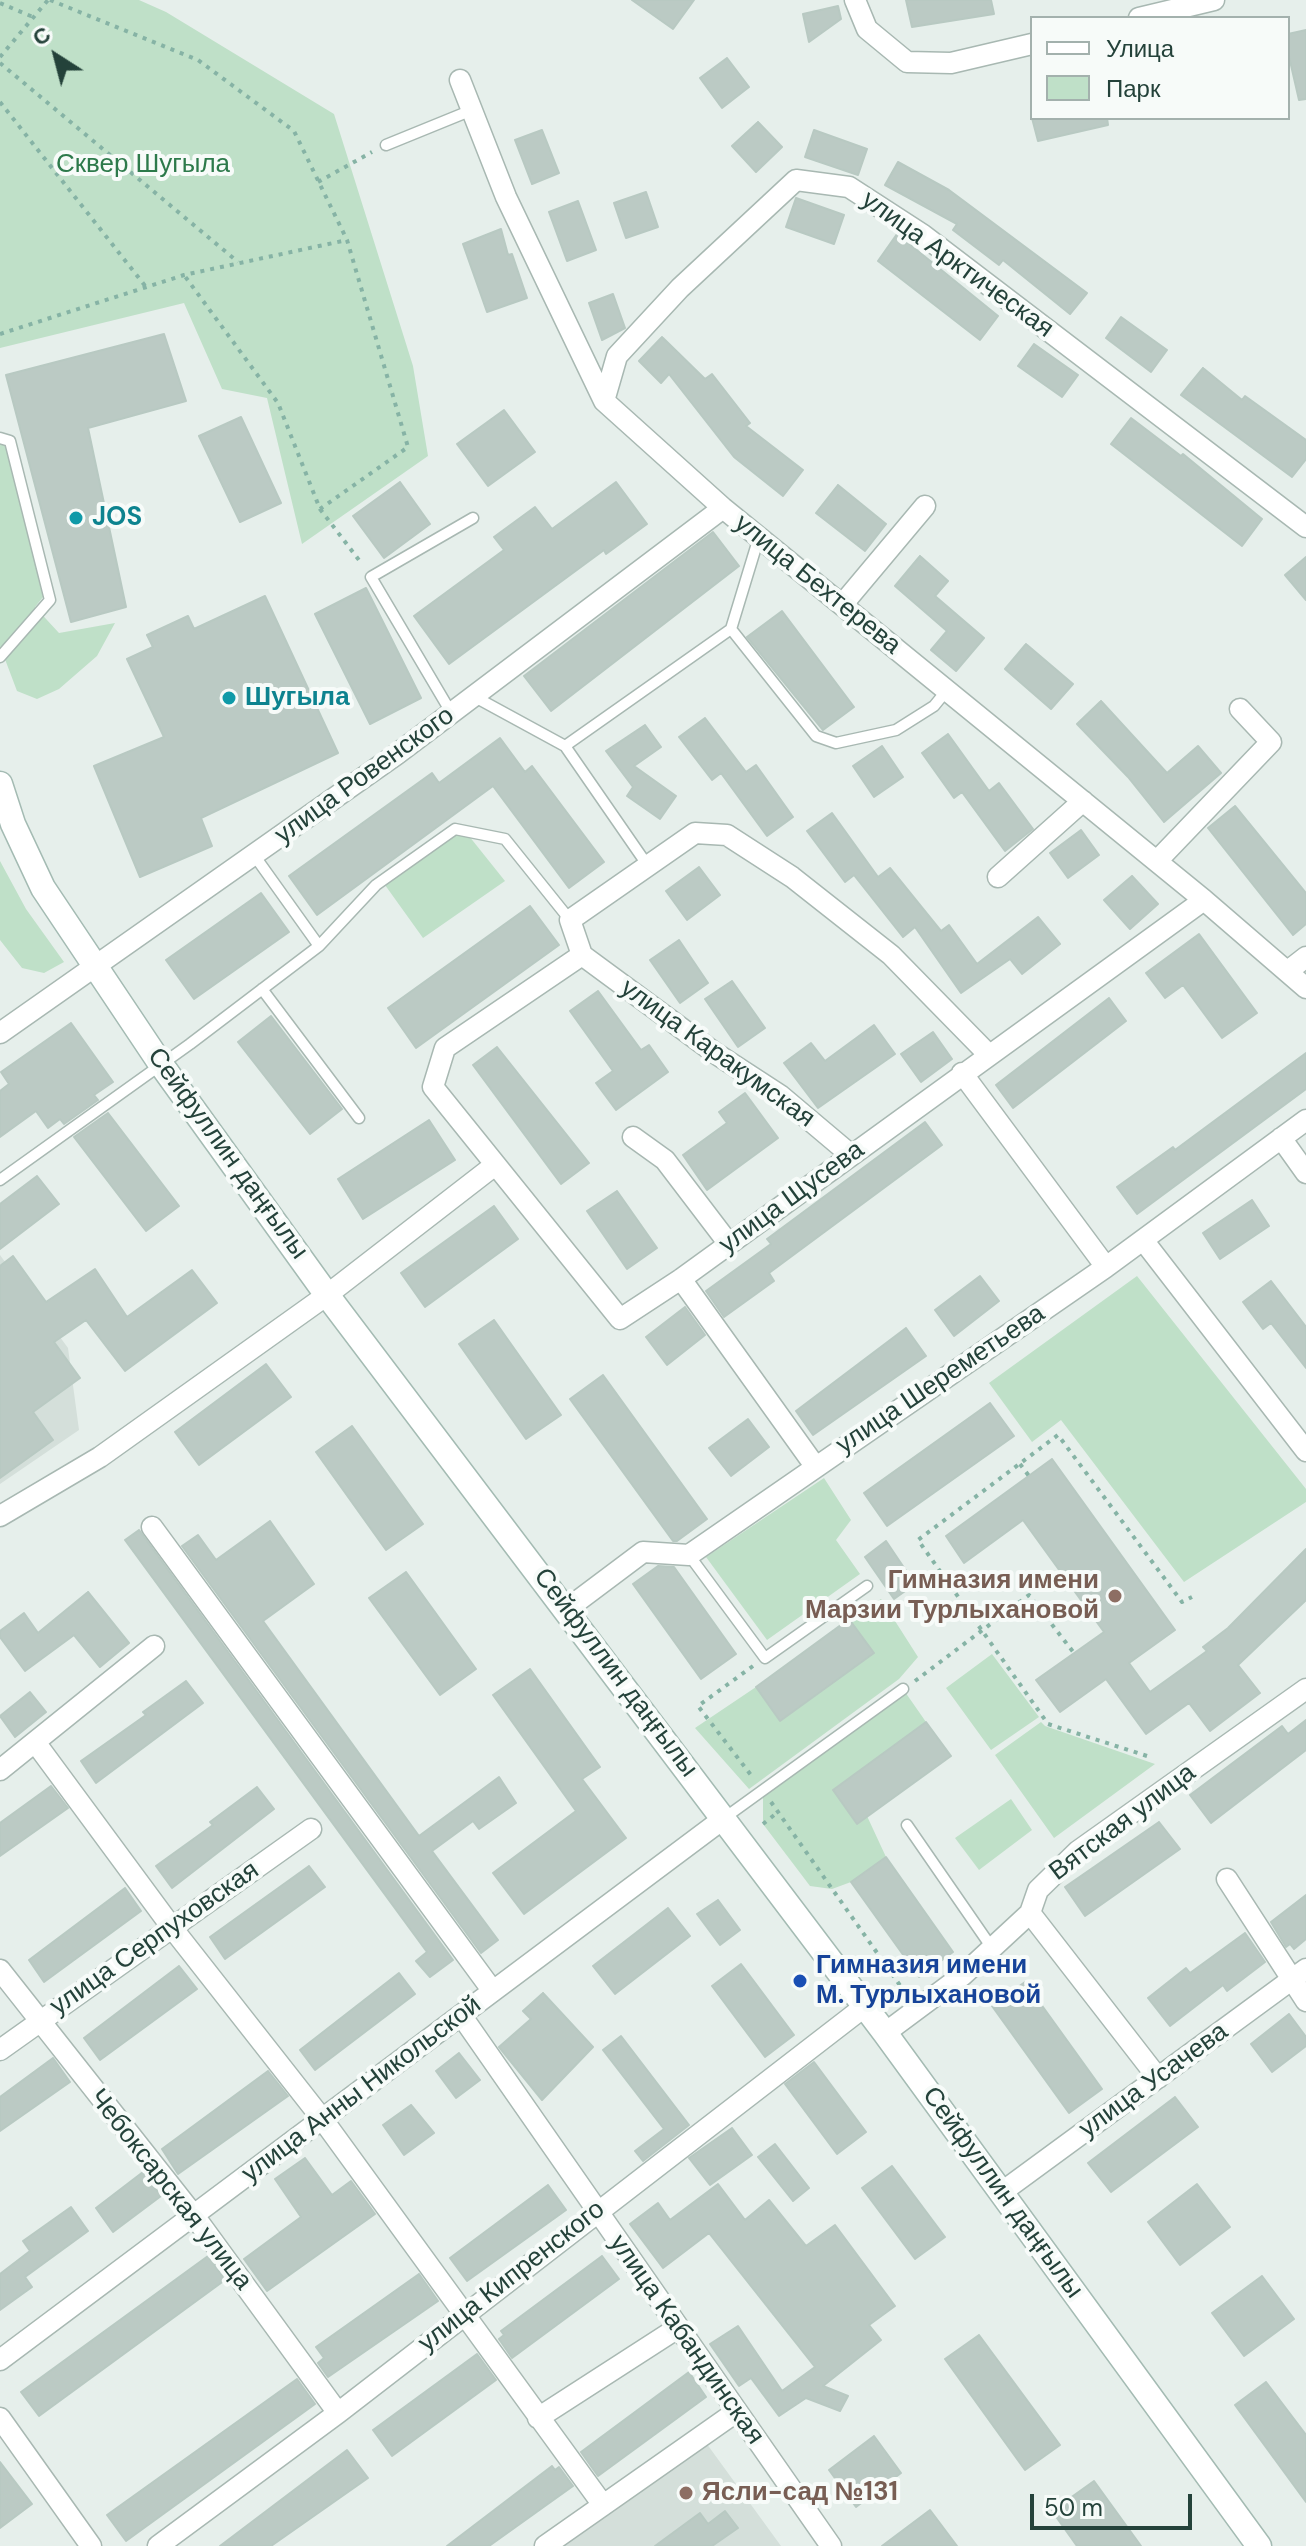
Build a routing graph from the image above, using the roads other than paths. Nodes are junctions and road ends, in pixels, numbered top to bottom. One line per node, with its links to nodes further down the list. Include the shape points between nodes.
1 (855, 0): 4 (street, via 867,29 907,62 951,63)
2 (1214, 0): 3 (street)
3 (1147, 16)
4 (1030, 44)
5 (460, 80): 6 (street, улица Бехтерева)
6 (472, 110): 7 (lane); 8 (street, улица Бехтерева, via 506,197)
7 (386, 145)
8 (604, 401): 11 (street, улица Бехтерева); 13 (street, улица Арктическая, via 617,356 680,288 796,180 849,187 923,235)
9 (0, 438): 17 (lane, via 10,441 50,600)
10 (925, 506): 15 (street)
11 (723, 508): 14 (street, улица Бехтерева); 19 (street, улица Ровенского)
12 (473, 518): 21 (lane, via 371,577)
13 (1306, 527)
14 (759, 537): 15 (street, улица Бехтерева); 16 (lane)
15 (842, 605): 18 (street, улица Бехтерева)
16 (731, 629): 18 (lane, via 816,736 836,743 896,730 934,706); 22 (lane)
17 (0, 657)
18 (947, 690): 24 (street, улица Бехтерева)
19 (475, 697): 21 (street, улица Ровенского); 22 (lane)
20 (1240, 709): 26 (street, via 1271,742)
21 (452, 714): 25 (street, улица Ровенского)
22 (565, 746): 27 (lane)
23 (0, 784): 34 (main road, Сейфуллин даңғылы, via 43,888)
24 (1083, 801): 26 (street, улица Бехтерева); 28 (street)
25 (254, 855): 31 (lane); 34 (street, улица Ровенского)
26 (1157, 861): 29 (street, улица Бехтерева)
27 (648, 866): 30 (street); 39 (street, via 695,833 727,835 792,877 891,955)
28 (998, 877)
29 (1204, 900): 35 (street, улица Бехтерева); 39 (street, улица Щусева)
30 (570, 920): 31 (lane, via 505,839 455,829 376,885); 32 (street)
31 (319, 946): 37 (lane)
32 (582, 955): 46 (street, улица Каракумская, via 781,1096); 47 (street, улица Щусева, via 445,1048 433,1087)
33 (1306, 957): 35 (street)
34 (95, 968): 38 (street, улица Ровенского); 40 (main road, Сейфуллин даңғылы)
35 (1288, 971): 36 (street, улица Бехтерева)
36 (1306, 988)
37 (262, 989): 40 (lane); 42 (lane)
38 (0, 1033)
39 (989, 1055): 41 (street, улица Щусева)
40 (160, 1063): 49 (lane); 54 (main road, Сейфуллин даңғылы)
41 (962, 1073): 46 (street, улица Щусева); 52 (street)
42 (359, 1118)
43 (1306, 1120): 45 (street, улица Шереметьева)
44 (633, 1137): 51 (street, via 665,1160)
45 (1281, 1138): 48 (street); 50 (street, улица Шереметьева)
46 (851, 1155): 51 (street, улица Щусева)
47 (495, 1165): 53 (street, улица Щусева, via 620,1319); 54 (street)
48 (1306, 1173)
49 (0, 1180)
50 (1143, 1240): 52 (street, улица Шереметьева); 55 (street)
51 (729, 1244): 53 (street, улица Щусева)
52 (1106, 1267): 56 (street, улица Шереметьева)
53 (681, 1279): 56 (street)
54 (327, 1295): 57 (street, via 100,1457); 61 (main road, Сейфуллин даңғылы)
55 (1306, 1451)
56 (815, 1466): 59 (street, улица Шереметьева)
57 (0, 1516)
58 (152, 1527): 76 (street)
59 (689, 1555): 60 (lane, via 765,1658); 61 (street, via 643,1552)
60 (867, 1586)
61 (567, 1609): 67 (main road, Сейфуллин даңғылы)
62 (154, 1646): 65 (street)
63 (903, 1689): 67 (lane)
64 (1306, 1689): 71 (street, Вятская улица, via 1078,1851 1038,1890)
65 (35, 1742): 66 (street); 72 (street)
66 (0, 1770)
67 (723, 1819): 76 (street, улица Анны Никольской); 78 (main road, Сейфуллин даңғылы)
68 (907, 1825): 73 (lane)
69 (311, 1829): 72 (street, улица Серпуховская)
70 (1227, 1879): 75 (street)
71 (1030, 1913): 73 (street, Вятская улица); 83 (street)
72 (173, 1929): 80 (street, улица Серпуховская); 84 (street)
73 (992, 1948): 81 (street, Вятская улица)
74 (0, 1970): 80 (street, Чебоксарская улица)
75 (1298, 1975): 77 (street); 83 (street, улица Усачева)
76 (492, 1990): 79 (street, улица Анны Никольской)
77 (1306, 2001)
78 (864, 2007): 81 (main road, Сейфуллин даңғылы); 86 (street, улица Кипренского)
79 (461, 2015): 84 (street, улица Анны Никольской); 86 (street, улица Кабандинская)
80 (38, 2022): 82 (street, улица Серпуховская); 87 (street, Чебоксарская улица)
81 (885, 2033): 85 (main road, Сейфуллин даңғылы)
82 (0, 2050)
83 (1158, 2078): 85 (street, улица Усачева)
84 (323, 2120): 87 (street, улица Анны Никольской); 88 (street)
85 (1002, 2192): 100 (main road, Сейфуллин даңғылы)
86 (596, 2213): 88 (street, улица Кипренского); 89 (street, улица Кабандинская)
87 (195, 2217): 90 (street, улица Анны Никольской); 92 (street, Чебоксарская улица)
88 (463, 2315): 92 (street, улица Кипренского); 94 (street)
89 (676, 2329): 91 (street, улица Кабандинская); 94 (street)
90 (0, 2360)
91 (736, 2412): 95 (street); 99 (street, улица Кабандинская)
92 (338, 2413): 97 (street, улица Кипренского)
93 (0, 2418): 96 (street)
94 (538, 2418): 95 (street)
95 (603, 2505): 98 (street)
96 (91, 2546)
97 (158, 2546)
98 (545, 2546)
99 (831, 2546)
100 (1259, 2546)

